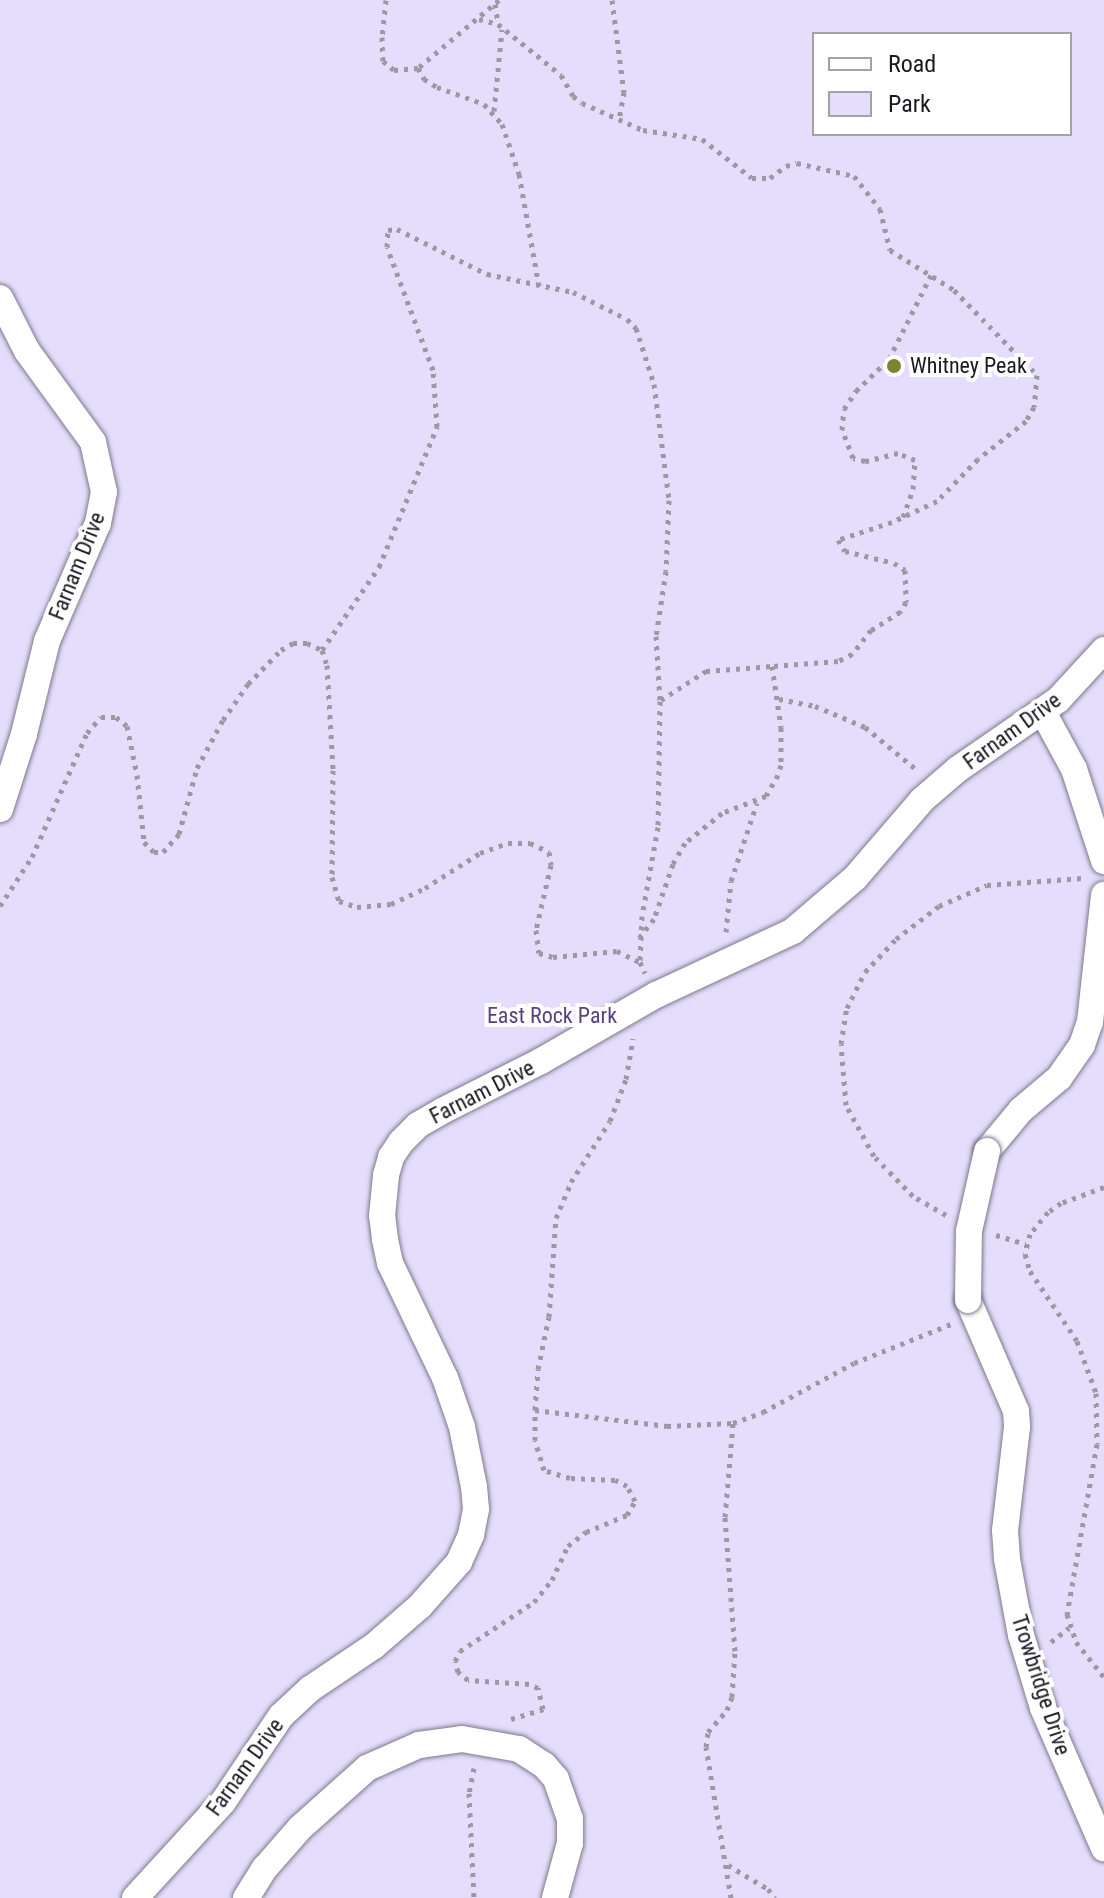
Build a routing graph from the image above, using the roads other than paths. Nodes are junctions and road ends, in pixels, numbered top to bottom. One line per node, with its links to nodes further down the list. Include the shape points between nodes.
1 (0, 298): 4 (street, Farnam Drive, via 27,351 93,442 104,492 98,523 47,641)
2 (1104, 650): 3 (street, Farnam Drive)
3 (1043, 712): 5 (street, Trowbridge Drive, via 1074,769); 7 (street, Farnam Drive, via 936,788 855,878 793,931 656,995 418,1125 391,1157 382,1216 390,1263 445,1378 462,1427 476,1509 471,1535 459,1562 420,1606 281,1716 223,1802)
4 (0, 809)
5 (1099, 877): 6 (street, Trowbridge Drive, bridge, via 1090,1022 1082,1045 1059,1078 1021,1110 987,1151 969,1231 970,1308 1016,1411 1005,1530 1021,1635 1043,1708)
6 (1104, 1848)
7 (135, 1898)
8 (246, 1898): 9 (street, via 300,1828 367,1768 419,1745 462,1739 519,1749 556,1779 570,1819 570,1843)
9 (555, 1898)

